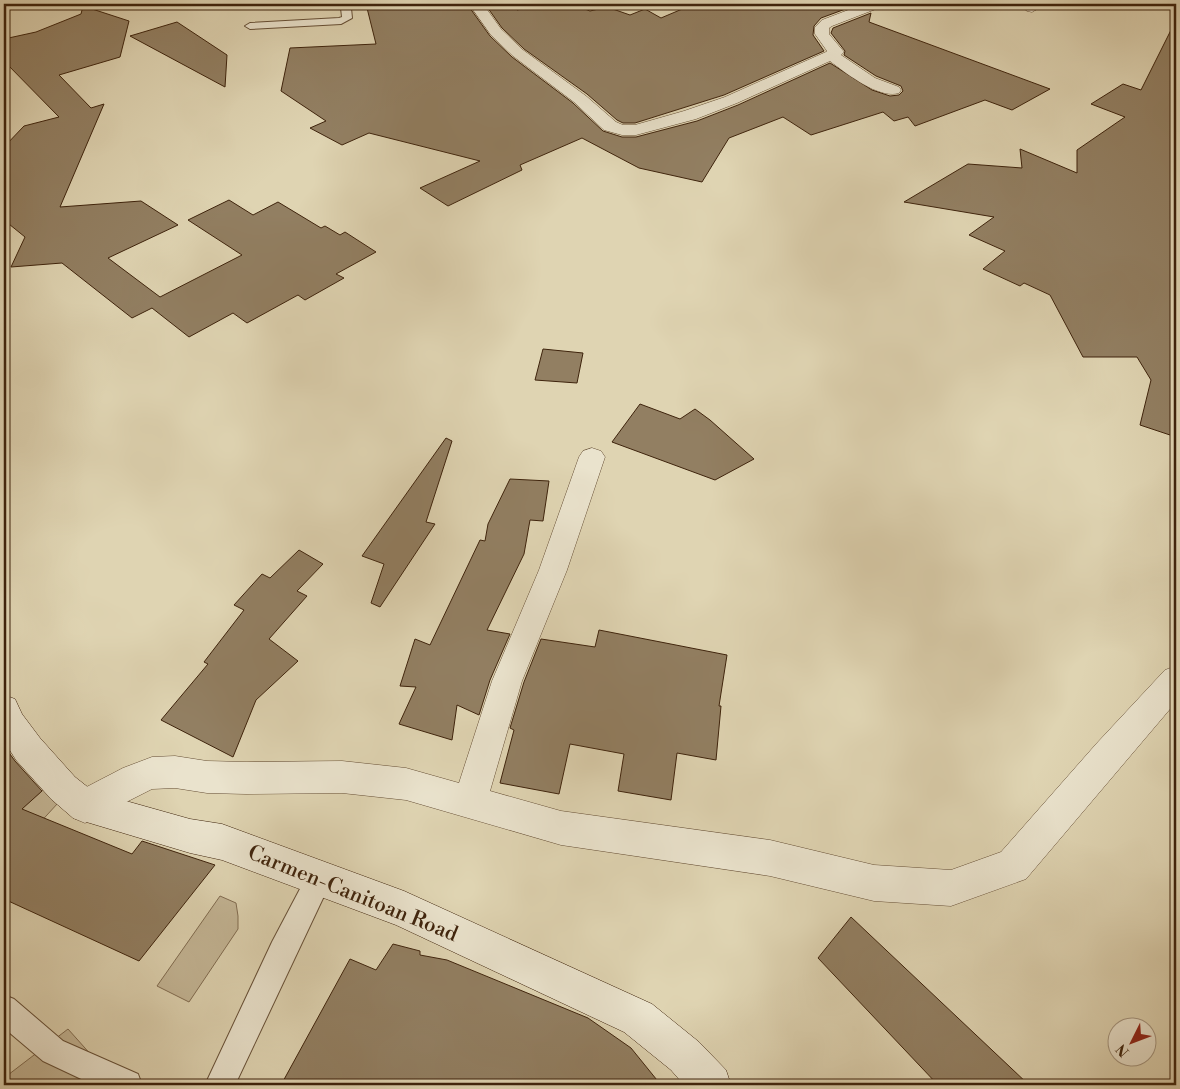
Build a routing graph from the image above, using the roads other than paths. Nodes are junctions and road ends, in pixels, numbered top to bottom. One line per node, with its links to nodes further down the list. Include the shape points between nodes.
1 (349, 4): 4 (lane, via 347,18 341,21)
2 (476, 4): 5 (street, via 496,32 518,53 580,99 610,126 622,130 636,130 690,115)
3 (876, 4): 5 (street, via 822,27 822,34 835,49)
4 (250, 26)
5 (832, 56): 6 (street, via 863,78)
6 (893, 90)
7 (592, 457): 10 (street, via 553,570 507,681)
8 (1176, 680): 10 (street, via 1012,866 951,888 874,883 770,858 562,828)
9 (4, 709): 11 (street, Carmen-Canitoan Road, via 28,749 63,788)
10 (470, 803): 11 (street, via 406,784 342,777 207,777 175,772 152,773 135,779)
11 (85, 806): 12 (street, Carmen-Canitoan Road, via 222,842)
12 (320, 877): 15 (lane); 16 (street, Carmen-Canitoan Road, via 404,909 638,1018 685,1056)
13 (4, 1009): 14 (lane, via 53,1051)
14 (127, 1085)
15 (220, 1085)
16 (711, 1085)

